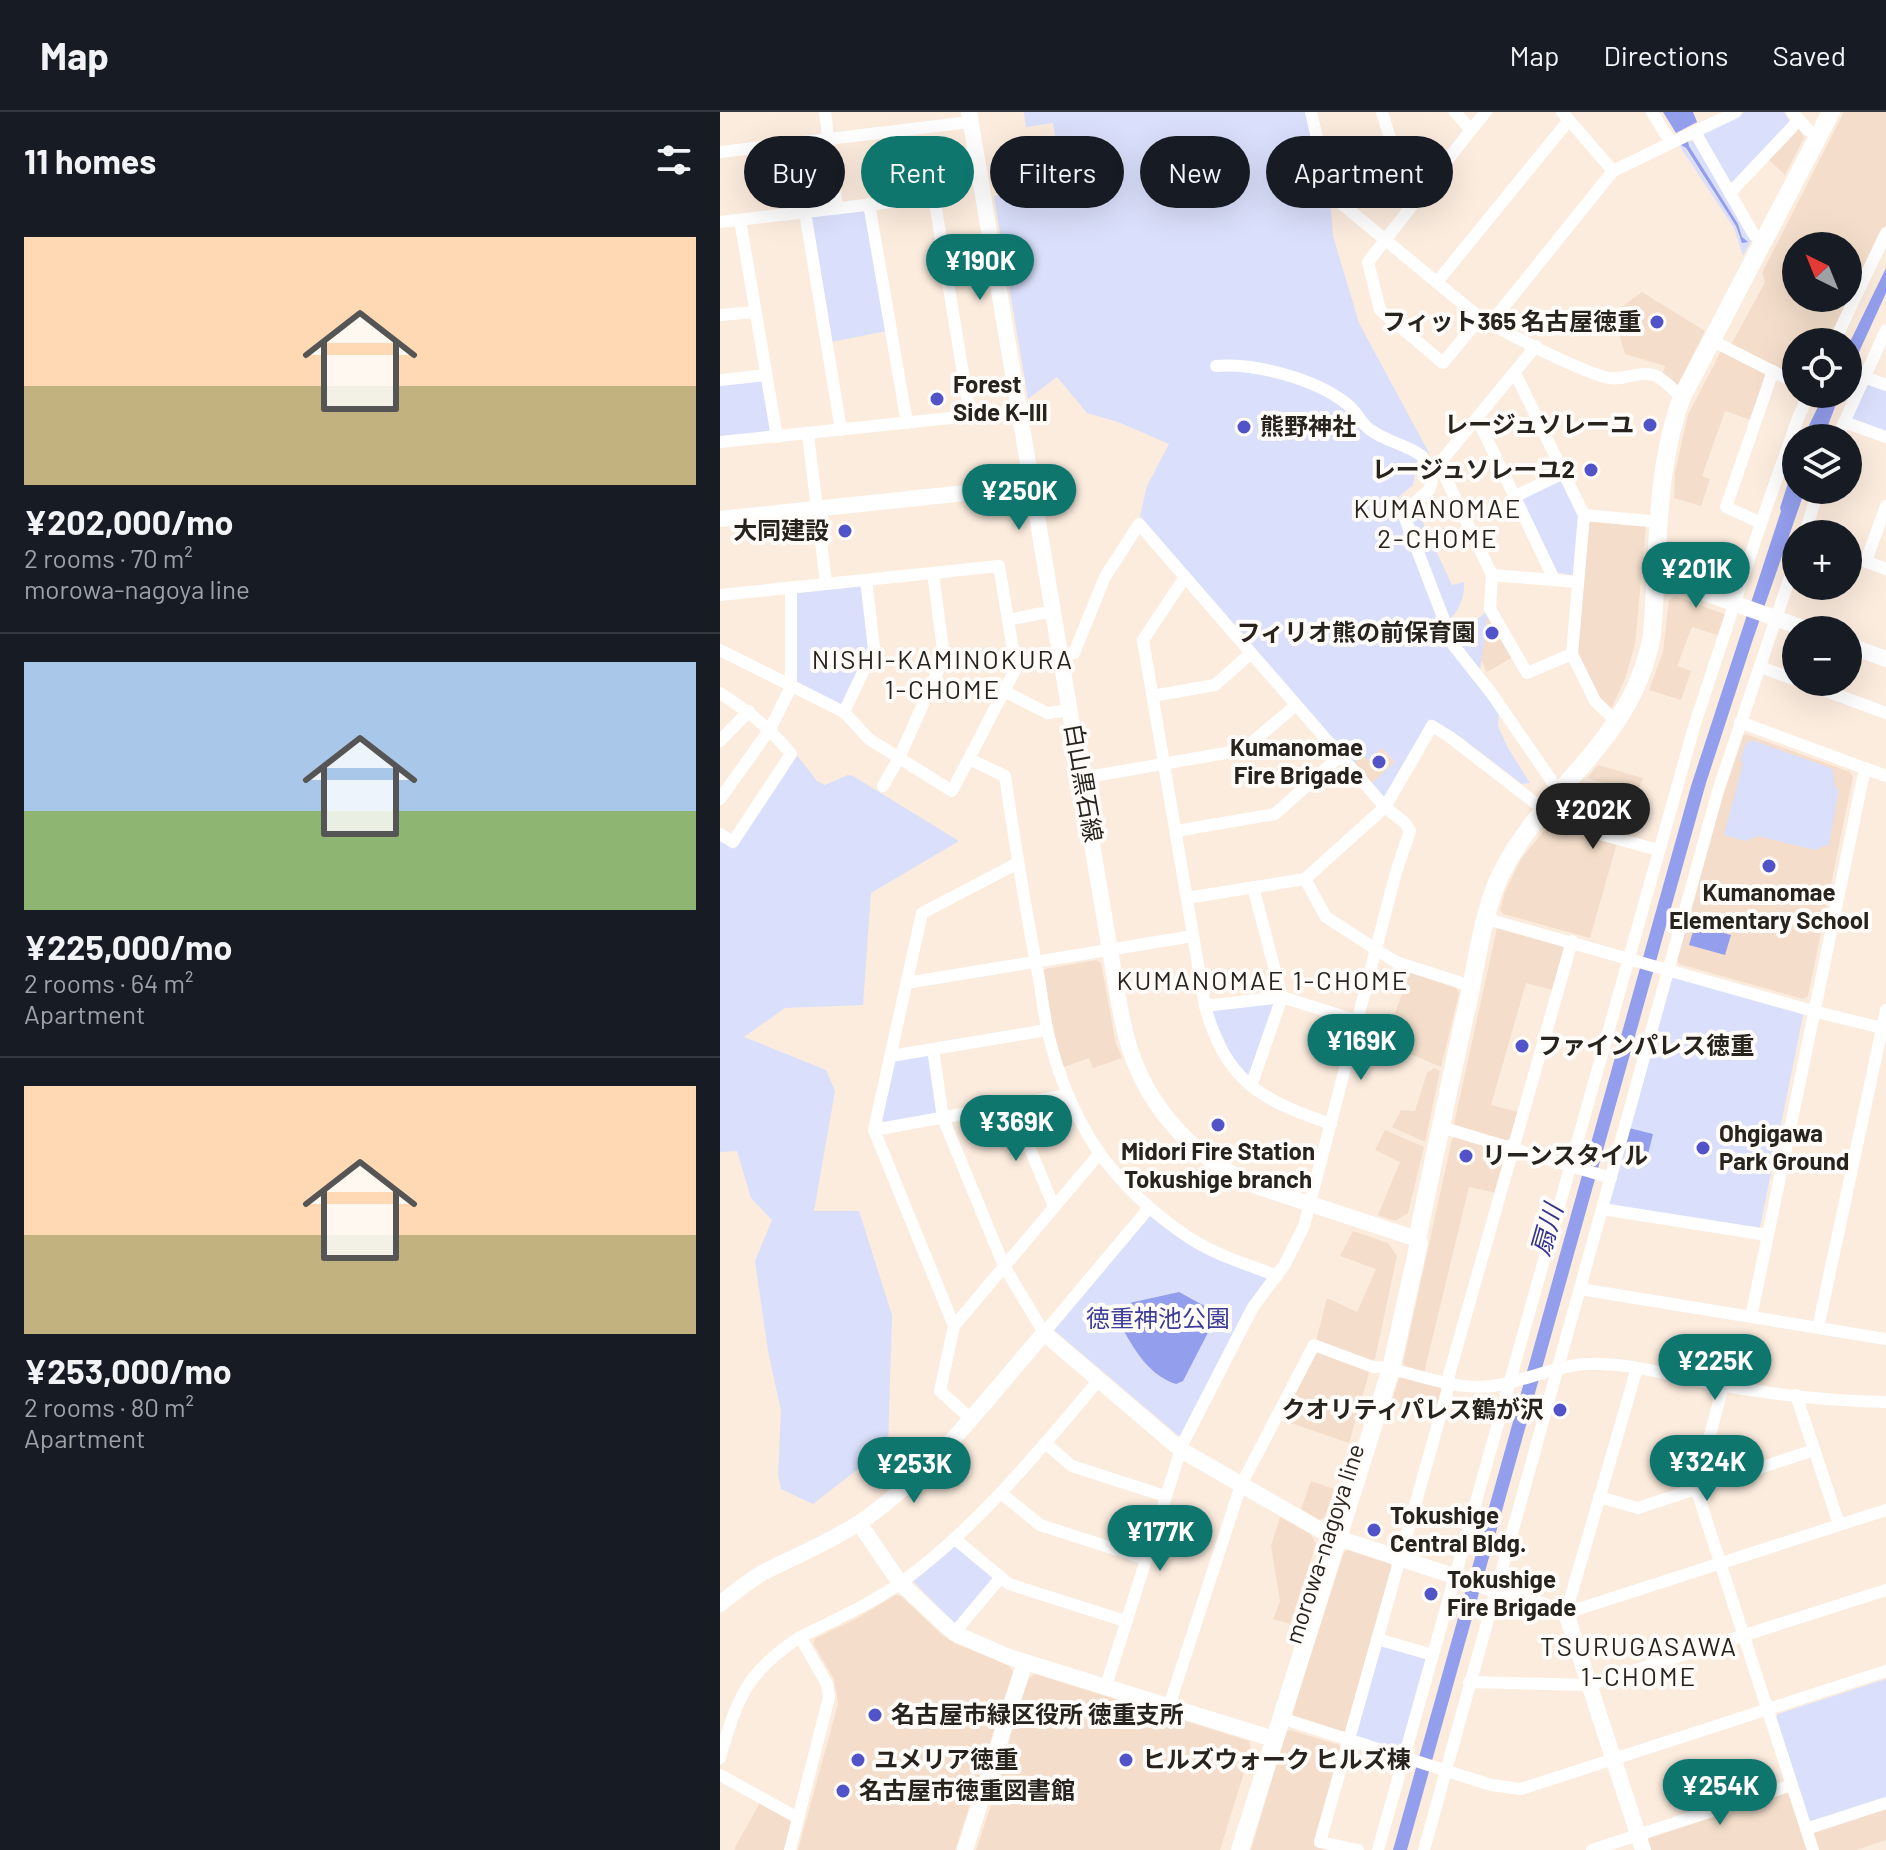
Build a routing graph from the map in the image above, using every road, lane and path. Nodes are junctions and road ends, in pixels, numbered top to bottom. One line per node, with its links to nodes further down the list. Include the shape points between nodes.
1 (825, 112): 14 (street)
2 (1311, 112): 32 (street, via 1328,186 1337,200)
3 (1382, 112): 16 (street)
4 (1455, 112): 12 (street)
5 (1486, 112): 12 (street)
6 (1652, 112): 18 (street)
7 (1736, 112): 13 (street)
8 (1831, 112): 17 (main road, morowa-nagoya line)
9 (1565, 116): 22 (street); 34 (street)
10 (1796, 116): 17 (street); 23 (street)
11 (969, 117): 15 (street); 61 (street, 白山黒石線)
12 (1471, 130): 21 (street)
13 (1695, 132): 18 (street); 23 (street)
14 (829, 136)
15 (845, 136)
16 (1389, 136)
17 (1819, 136): 33 (main road, morowa-nagoya line)
18 (1671, 143): 22 (street)
19 (744, 149): 20 (street)
20 (720, 152)
21 (1453, 153)
22 (1613, 171): 37 (street)
23 (1730, 193): 33 (street, via 1754,235)
24 (831, 208): 28 (street)
25 (870, 208): 54 (street)
26 (936, 208): 54 (street, via 970,416)
27 (1410, 208): 32 (street)
28 (805, 212): 29 (street); 55 (street)
29 (740, 220): 30 (street); 35 (street)
30 (720, 222)
31 (1886, 233): 38 (street)
32 (1385, 239): 34 (street); 37 (street, via 1368,262 1380,310 1443,363)
33 (1765, 241): 40 (main road, morowa-nagoya line)
34 (1437, 282): 37 (street)
35 (755, 312): 36 (street); 45 (street)
36 (720, 315)
37 (1485, 321): 41 (street)
38 (1841, 328)
39 (1886, 330): 47 (street)
40 (1713, 341): 43 (street); 50 (main road, morowa-nagoya line)
41 (1536, 346): 44 (street); 50 (street, via 1611,379 1656,376)
42 (1216, 366): 118 (street, via 1292,376 1329,392 1357,411 1365,427 1422,456 1432,482 1403,513 1451,638)
43 (1773, 371): 46 (street); 68 (street, via 1726,507)
44 (1515, 373): 52 (street); 60 (street)
45 (766, 375): 48 (street); 57 (street)
46 (1782, 376)
47 (1864, 377): 49 (street); 53 (street)
48 (720, 380)
49 (1886, 385)
50 (1682, 397): 67 (main road, morowa-nagoya line, via 1667,445)
51 (1803, 408): 68 (street)
52 (1477, 418): 62 (street); 73 (street, via 1439,464)
53 (1844, 422): 58 (street)
54 (907, 423): 55 (street)
55 (841, 430): 56 (street)
56 (808, 435): 57 (street); 64 (street)
57 (777, 437): 59 (street)
58 (1886, 437)
59 (720, 442)
60 (1563, 473): 62 (street); 65 (street)
61 (1031, 486): 64 (street); 84 (street, 白山黒石線)
62 (1516, 496): 76 (street)
63 (1886, 506): 70 (street)
64 (818, 509): 66 (street); 79 (street)
65 (1584, 515): 67 (street); 78 (street)
66 (720, 519)
67 (1660, 522): 74 (main road, morowa-nagoya line)
68 (1761, 523): 83 (street)
69 (1862, 560): 70 (street)
70 (1866, 561): 71 (street)
71 (1886, 569)
72 (933, 573): 77 (street); 86 (street, via 999,566); 111 (street, via 944,657)
73 (1492, 575): 76 (street); 91 (street, via 1490,609 1527,673)
74 (1658, 576): 83 (street); 107 (main road, morowa-nagoya line, via 1646,659)
75 (1185, 577): 90 (street); 92 (street, via 1139,524 1105,577 1074,653); 99 (street, via 1143,640)
76 (1554, 579): 78 (street)
77 (866, 580): 79 (street); 104 (street, via 874,649)
78 (1577, 582): 91 (street)
79 (826, 583): 80 (street)
80 (791, 587): 82 (street); 96 (street)
81 (1782, 589): 85 (street)
82 (720, 595)
83 (1741, 605): 85 (street); 124 (street, via 1694,727)
84 (1053, 611): 86 (street); 92 (street, 白山黒石線)
85 (1769, 616): 87 (street); 94 (street)
86 (1008, 620): 97 (street, via 1016,668)
87 (1782, 621)
88 (720, 650): 96 (street)
89 (1862, 650): 93 (street)
90 (1250, 654): 99 (street, via 1215,685); 101 (street)
91 (1572, 654): 107 (street, via 1595,701)
92 (1061, 655): 102 (street, 白山黒石線)
93 (1886, 659)
94 (1760, 667): 95 (street); 106 (street)
95 (1782, 675)
96 (791, 687): 104 (street); 108 (street)
97 (1004, 691): 102 (street, via 1047,713); 112 (street)
98 (721, 695): 103 (street)
99 (1152, 696): 113 (street)
100 (1840, 696): 105 (street)
101 (1295, 706): 110 (street); 113 (street, via 1243,750)
102 (1070, 710): 116 (street, 白山黒石線)
103 (749, 711): 108 (street); 109 (street)
104 (844, 712): 111 (street, via 869,739)
105 (1886, 713)
106 (1740, 722): 114 (street); 136 (street)
107 (1618, 723): 118 (main road, morowa-nagoya line)
108 (770, 729): 119 (street); 123 (street, via 791,754 733,842)
109 (720, 741)
110 (1340, 756): 120 (street); 122 (street, via 1275,814)
111 (899, 758): 112 (street, via 952,791); 117 (street)
112 (969, 759): 125 (street, via 1005,776)
113 (1164, 764): 116 (street); 122 (street)
114 (1865, 768): 115 (street); 142 (street)
115 (1886, 776)
116 (1082, 778): 133 (street, 白山黒石線)
117 (883, 786)
118 (1560, 793): 121 (main road, morowa-nagoya line)
119 (720, 799)
120 (1385, 807): 121 (street, via 1432,726); 126 (street); 132 (street, via 1410,831)
121 (1541, 814): 124 (street); 129 (main road, morowa-nagoya line, via 1507,864)
122 (1176, 831): 128 (street)
123 (720, 834)
124 (1658, 850): 134 (street)
125 (1018, 863): 135 (street); 137 (street, via 922,913)
126 (1305, 879): 127 (street); 132 (street, via 1326,917)
127 (1253, 887): 128 (street); 139 (street)
128 (1187, 898): 130 (street)
129 (1487, 919): 131 (street); 138 (main road, morowa-nagoya line)
130 (1193, 936): 133 (street); 140 (street)
131 (1572, 941): 134 (street); 155 (street)
132 (1377, 950): 138 (street, via 1396,962); 143 (street)
133 (1110, 951): 135 (street); 159 (street, 白山黒石線, via 1128,1042 1157,1107 1198,1151 1232,1176)
134 (1634, 960): 136 (street); 157 (street)
135 (1035, 962): 137 (street); 145 (street)
136 (1664, 968): 142 (street); 158 (street)
137 (906, 983): 147 (street)
138 (1471, 986): 153 (main road, morowa-nagoya line)
139 (1282, 997): 140 (street); 143 (street); 148 (street)
140 (1205, 1006): 148 (street, via 1221,1050)
141 (1886, 1010): 144 (street)
142 (1813, 1011): 144 (street); 163 (street)
143 (1358, 1021): 152 (street)
144 (1883, 1028): 170 (street)
145 (1047, 1030): 146 (street); 149 (street)
146 (933, 1049): 147 (street); 151 (street)
147 (891, 1056): 154 (street)
148 (1251, 1086): 152 (street, via 1284,1108)
149 (1067, 1095): 150 (street); 156 (street)
150 (1012, 1105): 151 (street); 160 (street)
151 (943, 1118): 154 (street); 165 (street)
152 (1331, 1124): 159 (street)
153 (1441, 1127): 155 (street); 164 (main road, morowa-nagoya line)
154 (874, 1130): 169 (street)
155 (1512, 1147): 157 (street); 178 (street)
156 (1099, 1154): 160 (street); 161 (street)
157 (1576, 1167): 158 (street); 177 (street)
158 (1606, 1176): 162 (street)
159 (1310, 1204): 164 (street, 白山黒石線); 166 (street)
160 (1054, 1207): 165 (street)
161 (1149, 1208): 166 (street, via 1190,1239); 171 (street)
162 (1602, 1209): 163 (street); 167 (street)
163 (1767, 1235): 168 (street)
164 (1417, 1239): 173 (main road, morowa-nagoya line, via 1411,1242)
165 (1004, 1266): 169 (street); 171 (street)
166 (1277, 1276): 184 (street, via 1253,1307)
167 (1580, 1289): 168 (street); 175 (street)
168 (1751, 1317): 170 (street)
169 (954, 1326): 182 (street, via 940,1391)
170 (1818, 1328): 172 (street)
171 (1044, 1333): 176 (street); 182 (street)
172 (1886, 1339)
173 (1386, 1368): 178 (street); 186 (street, via 1314,1345); 194 (main road, morowa-nagoya line)
174 (1637, 1368): 175 (street, via 1599,1364); 179 (street); 190 (street)
175 (1558, 1371): 177 (street); 202 (street)
176 (1098, 1381): 183 (street); 184 (street)
177 (1509, 1382): 178 (street); 200 (street)
178 (1448, 1384): 197 (street)
179 (1723, 1386): 180 (street); 187 (street)
180 (1796, 1395): 181 (street); 185 (street)
181 (1886, 1402)
182 (970, 1418): 192 (street, via 924,1470)
183 (1045, 1443): 188 (street); 189 (street, via 1072,1466)
184 (1181, 1450): 186 (street); 189 (street)
185 (1814, 1450): 187 (street); 193 (street)
186 (1241, 1485): 194 (street); 217 (street)
187 (1696, 1488): 190 (street, via 1638,1508); 198 (street)
188 (1001, 1493): 195 (street); 196 (street, via 1040,1525)
189 (1165, 1496): 196 (street)
190 (1599, 1497): 205 (street)
191 (1886, 1510): 193 (street)
192 (859, 1523): 201 (street); 204 (street, via 764,1572)
193 (1839, 1524): 198 (street)
194 (1334, 1537): 197 (street); 219 (main road, morowa-nagoya line); 221 (main road, morowa-nagoya line)
195 (955, 1539): 199 (street); 201 (street)
196 (1146, 1559): 206 (street)
197 (1399, 1559): 200 (street); 210 (street)
198 (1720, 1564): 205 (street); 208 (street)
199 (1001, 1577): 206 (street); 207 (street)
200 (1460, 1579): 202 (street); 211 (street)
201 (900, 1583): 207 (street); 209 (street)
202 (1490, 1588): 205 (street); 214 (street)
203 (1886, 1590): 208 (street)
204 (720, 1604)
205 (1566, 1613): 215 (street)
206 (1125, 1621): 216 (street)
207 (954, 1633): 212 (street)
208 (1744, 1636): 215 (street); 218 (street)
209 (800, 1637): 220 (street, via 751,1679); 230 (street, via 829,1697)
210 (1377, 1639): 211 (street); 222 (street)
211 (1433, 1655): 224 (street)
212 (1025, 1662): 216 (street); 234 (street)
213 (1886, 1671): 218 (street)
214 (1469, 1682): 215 (street); 226 (street)
215 (1589, 1685): 225 (street)
216 (1106, 1686): 217 (street)
217 (1169, 1706): 221 (street)
218 (1767, 1709): 225 (street); 228 (street)
219 (1281, 1718): 222 (street); 236 (main road, morowa-nagoya line)
220 (724, 1723): 223 (street)
221 (1264, 1736): 235 (main road, morowa-nagoya line)
222 (1349, 1740): 224 (street); 237 (street, via 1320,1842)
223 (720, 1758)
224 (1410, 1759): 226 (street); 238 (street)
225 (1614, 1760): 226 (street, via 1521,1789); 232 (street)
226 (1438, 1768): 239 (street)
227 (720, 1775): 230 (street)
228 (1792, 1785): 231 (street); 232 (street)
229 (1886, 1803): 231 (street)
230 (798, 1818): 233 (street)
231 (1806, 1829): 241 (street)
232 (1640, 1843): 240 (street)
233 (790, 1850)
234 (965, 1850)
235 (1231, 1850)
236 (1240, 1850)
237 (1358, 1850)
238 (1378, 1850)
239 (1424, 1850)
240 (1592, 1850)
241 (1813, 1850)

